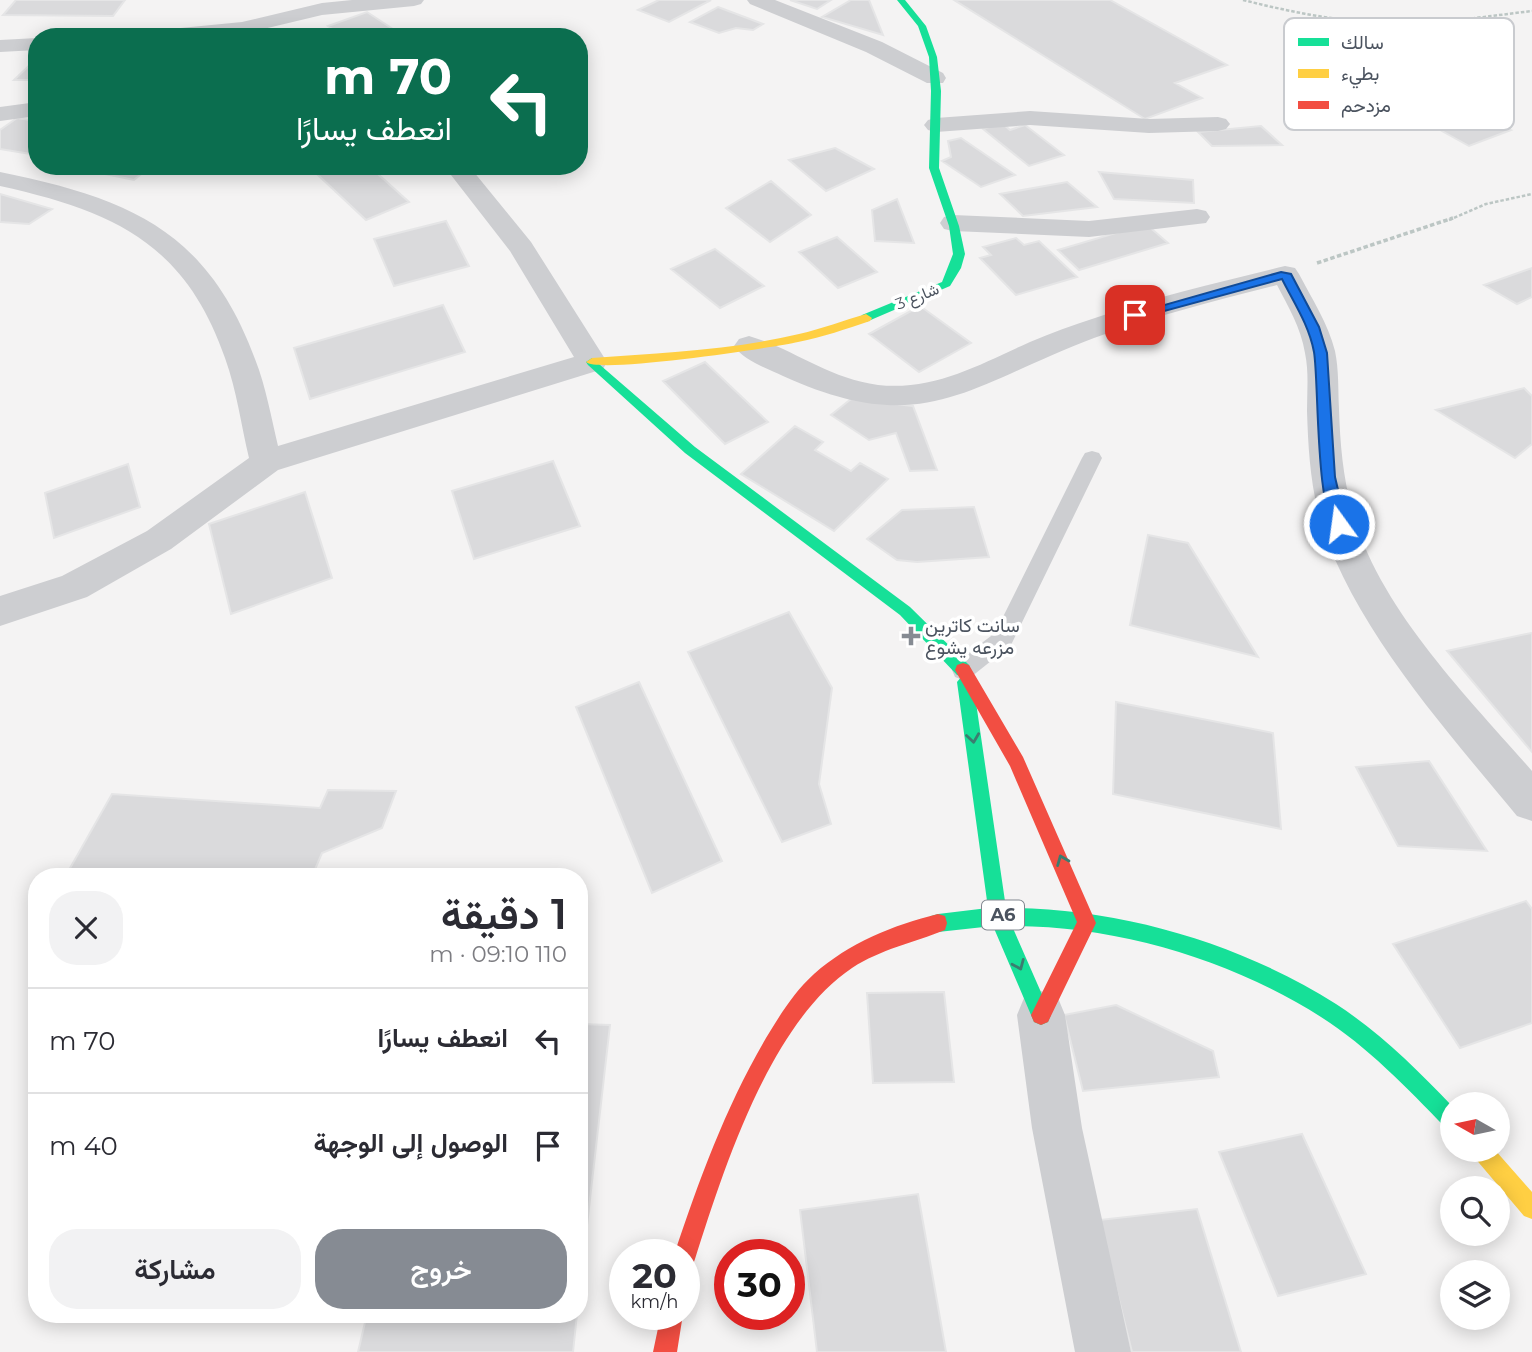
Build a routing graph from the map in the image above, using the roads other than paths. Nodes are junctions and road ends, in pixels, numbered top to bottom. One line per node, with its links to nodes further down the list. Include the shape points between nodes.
1 (414, 0): 5 (street, via 322,9)
2 (757, 0): 10 (street, via 874,47)
3 (901, 0): 10 (main road, شارع 3, via 927,32)
4 (241, 7): 5 (street)
5 (276, 19): 6 (street); 7 (street)
6 (233, 28)
7 (289, 28)
8 (28, 44): 9 (street)
9 (0, 46)
10 (935, 78): 14 (main road, شارع 3)
11 (28, 110): 12 (street)
12 (0, 114)
13 (1218, 124): 14 (street, via 1149,127 1030,118)
14 (936, 125): 18 (main road, شارع 3, via 935,176)
15 (463, 175): 20 (street, via 522,248)
16 (0, 179): 22 (street, via 71,195 119,213 146,228 187,262 208,288 241,359)
17 (1197, 217): 18 (street, via 1089,229)
18 (953, 223): 19 (main road, شارع 3, via 961,243 956,272 946,284 808,337)
19 (749, 346): 20 (main road, شارع 3); 25 (street, via 847,390 927,394 1109,323 1285,274 1313,327 1321,353 1328,477 1339,524 1355,560 1415,657)
20 (592, 362): 22 (street); 24 (main road, via 690,450 905,611)
21 (1092, 458): 24 (lane, via 1003,639)
22 (266, 462): 23 (street, via 146,546 74,587)
23 (0, 611)
24 (963, 670): 26 (main road, one-way to 26); 27 (main road, one-way to 24, via 1047,821 992,713)
25 (1532, 802)
26 (998, 915): 27 (main road, A6); 28 (main road, one-way to 28); 32 (main road, A6, via 939,923 892,939 852,958 821,981 788,1022 751,1084 717,1157)
27 (1087, 923): 28 (main road); 29 (main road, A6, via 1243,965 1308,998 1358,1032)
28 (1041, 1016): 35 (street, via 1057,1128)
29 (1440, 1109)
30 (1492, 1162): 31 (main road)
31 (1532, 1208)
32 (690, 1239)
33 (669, 1330): 34 (main road)
34 (665, 1352)
35 (1103, 1352)

